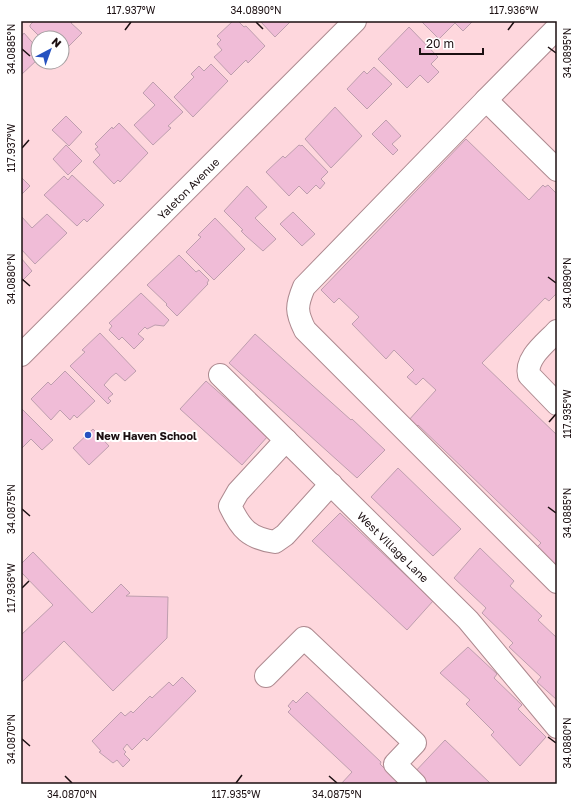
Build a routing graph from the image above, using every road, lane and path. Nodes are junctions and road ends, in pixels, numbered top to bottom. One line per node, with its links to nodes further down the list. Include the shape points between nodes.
1 (355, 21): 6 (street, Yaleton Avenue)
2 (557, 28): 3 (street)
3 (486, 100): 4 (street); 11 (street, via 304,287 297,302 298,316 306,330)
4 (557, 170)
5 (557, 331): 8 (street, via 534,356 528,369 529,375)
6 (21, 355)
7 (220, 375): 9 (street, West Village Lane)
8 (557, 404)
9 (286, 440): 10 (street, West Village Lane); 10 (street, via 238,492 230,506 238,523 258,539 275,542 285,535)
10 (331, 484): 13 (street, West Village Lane, via 468,620)
11 (557, 582)
12 (266, 676): 14 (street, via 304,638 415,743 395,764)
13 (557, 727)
14 (414, 784)

